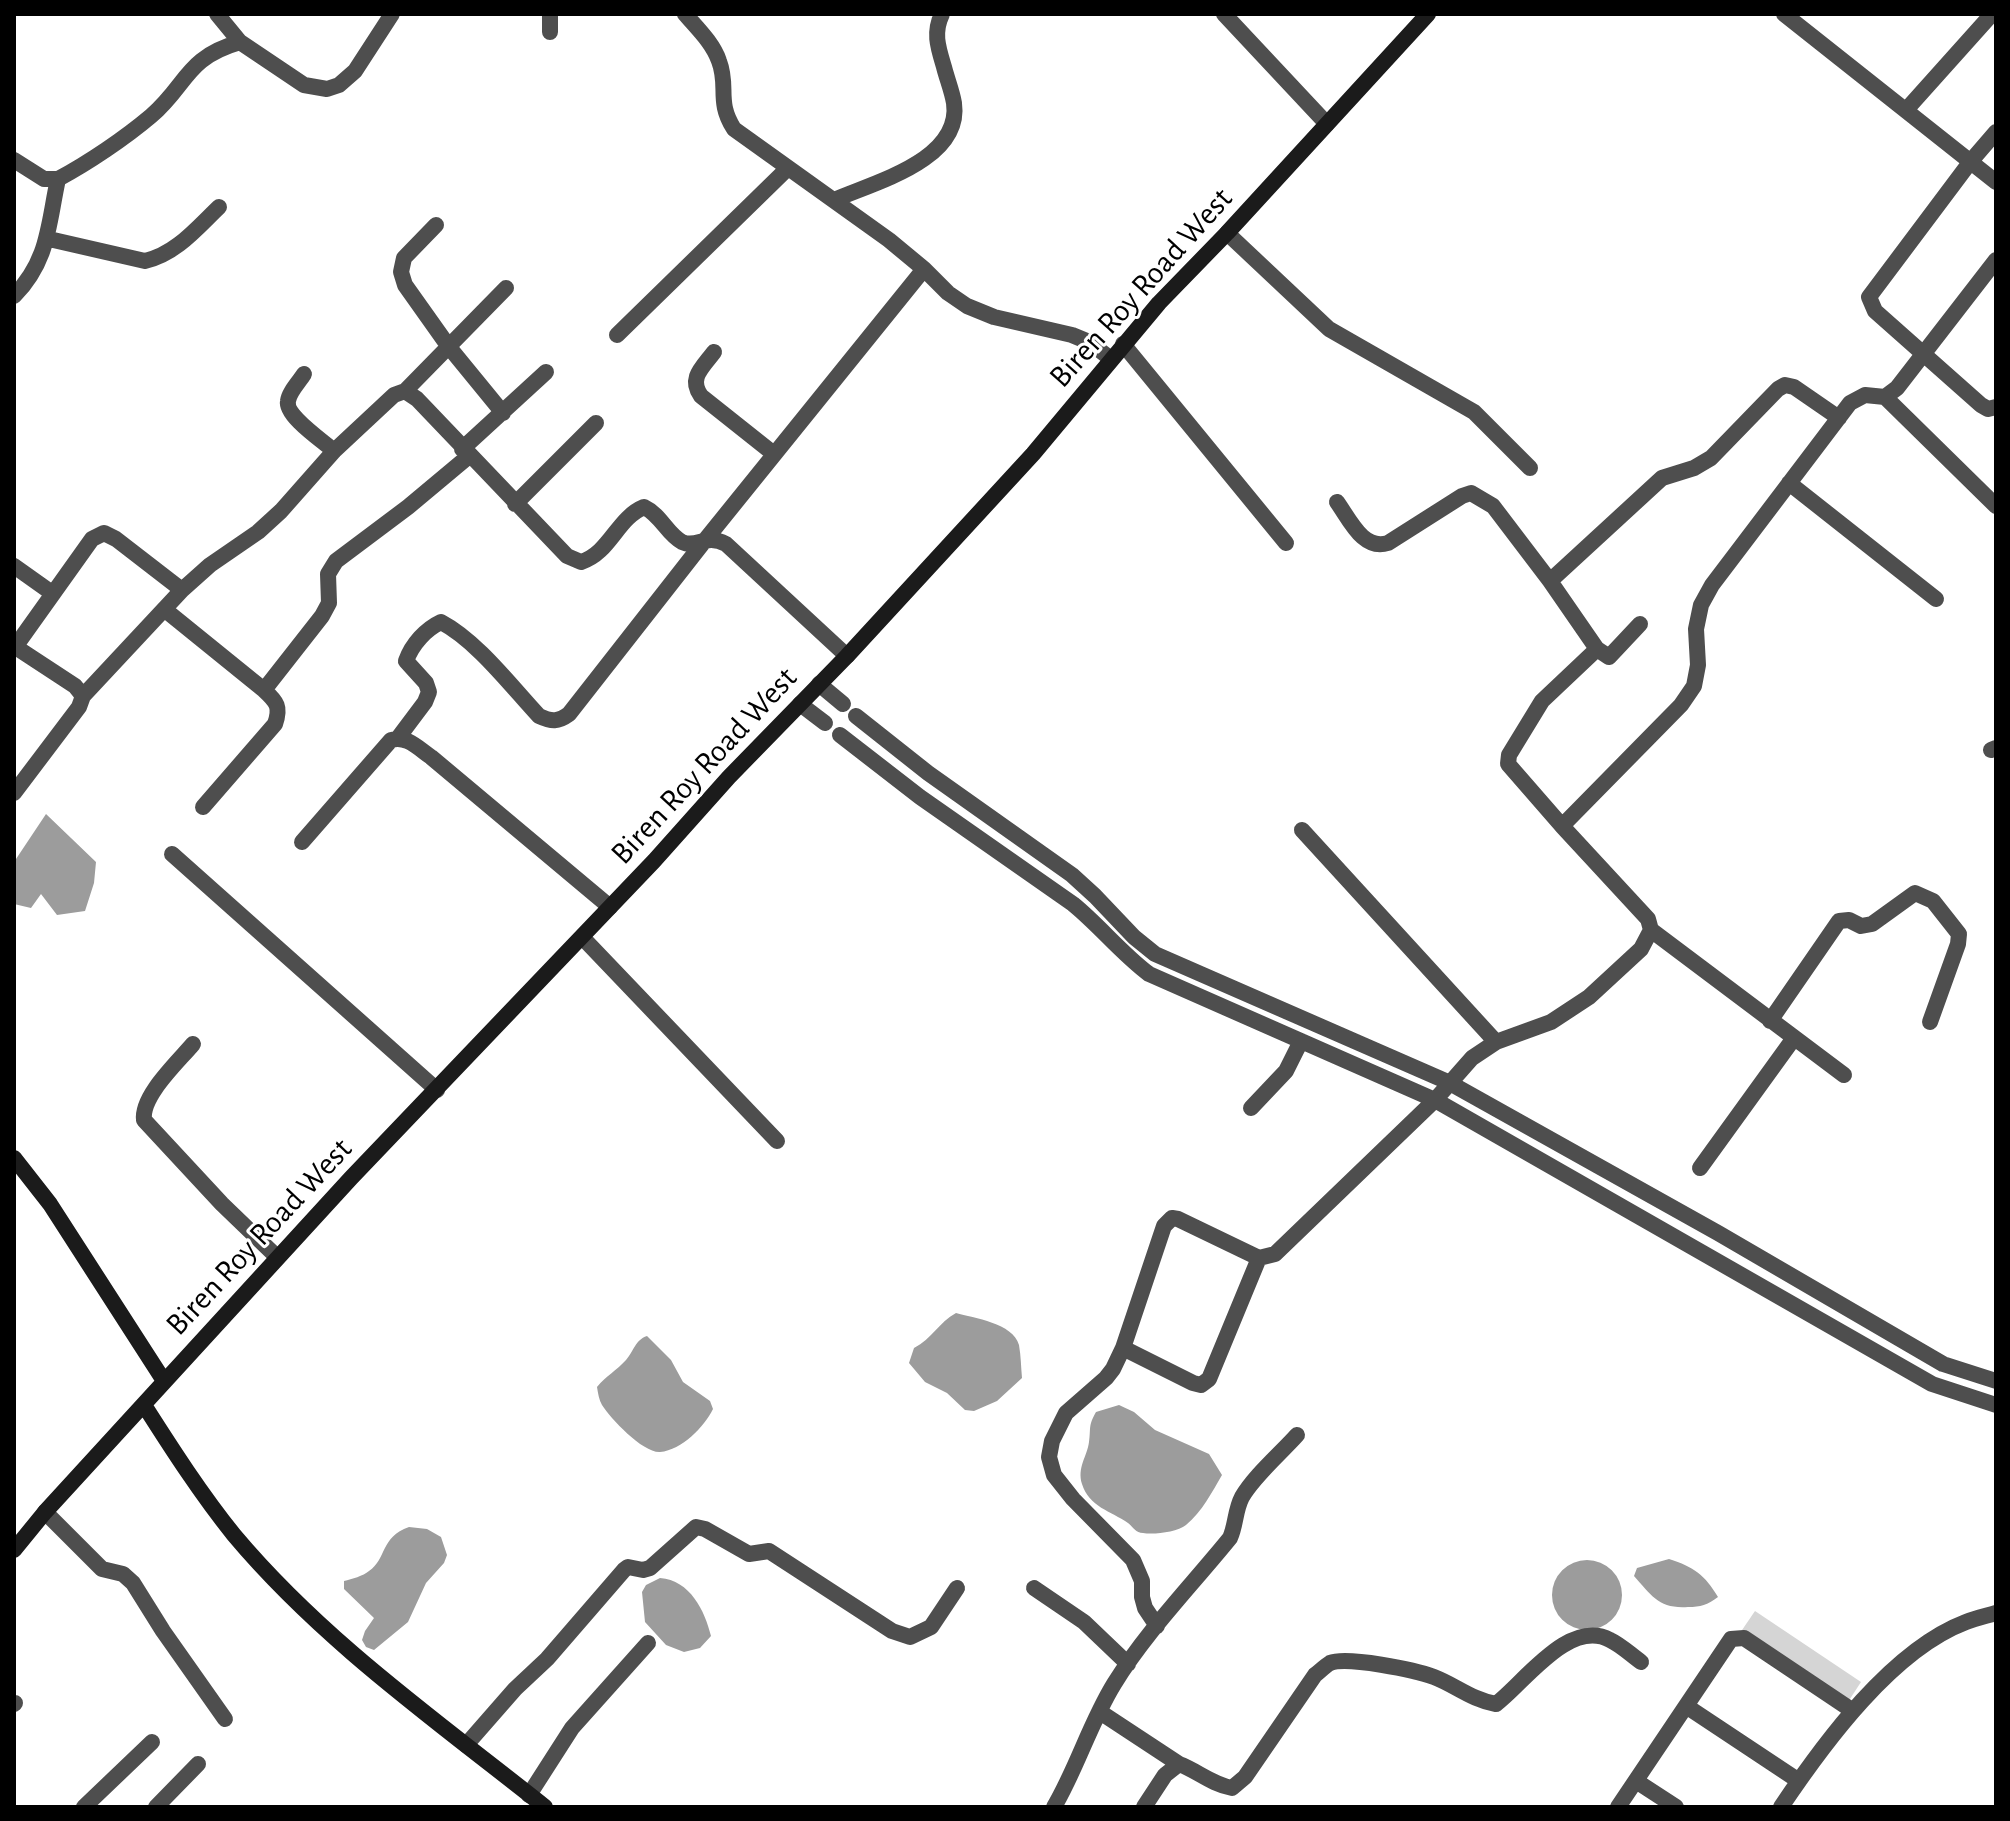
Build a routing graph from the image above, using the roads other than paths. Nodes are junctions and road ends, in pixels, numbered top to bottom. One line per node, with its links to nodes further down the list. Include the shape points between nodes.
1 (217, 14): 11 (street)
2 (392, 14): 11 (street, via 355,71 327,89 304,85)
3 (550, 14): 10 (street)
4 (685, 14): 17 (street, via 719,59 722,103 734,129)
5 (942, 14): 20 (street, via 935,30 954,104 945,141 931,156)
6 (1224, 14): 13 (street)
7 (1428, 14): 13 (main road, Biren Roy Road West)
8 (1784, 14): 12 (street)
9 (1992, 14): 12 (street)
10 (550, 32)
11 (240, 42): 18 (street, via 197,62 151,116)
12 (1906, 110): 16 (street)
13 (1327, 124): 23 (main road, Biren Roy Road West)
14 (1996, 132): 16 (street)
15 (14, 160): 18 (street, via 44,179)
16 (1971, 161): 19 (street); 33 (street, via 1869,297 1875,311)
17 (788, 168): 20 (street); 29 (street)
18 (58, 179): 24 (street)
19 (1996, 182)
20 (834, 200): 26 (street)
21 (219, 207): 24 (street, via 172,251 145,261)
22 (436, 225): 31 (street, via 404,258 401,272)
23 (1227, 233): 30 (main road, Biren Roy Road West); 46 (street, via 1329,329 1474,412)
24 (49, 239): 28 (street, via 39,264)
25 (1996, 260): 33 (street)
26 (924, 269): 34 (street, via 967,306 1072,335); 45 (street)
27 (506, 288): 31 (street)
28 (14, 296)
29 (617, 335)
30 (1123, 344): 34 (main road, Biren Roy Road West); 52 (street)
31 (449, 347): 37 (street); 40 (street)
32 (714, 352): 45 (street, via 695,378 695,388)
33 (1924, 354): 38 (street); 39 (street, via 1981,405)
34 (1111, 359): 62 (main road, Biren Roy Road West, via 1033,454)
35 (546, 372): 40 (street)
36 (304, 374): 43 (street, via 288,407)
37 (405, 391): 43 (street, via 394,395); 44 (street)
38 (1885, 397): 41 (street, via 1865,395); 50 (street)
39 (1996, 407)
40 (503, 413): 44 (street)
41 (1839, 418): 47 (street); 54 (street, via 1785,385 1711,458 1662,478)
42 (596, 423): 49 (street)
43 (334, 451): 55 (street, via 281,511)
44 (466, 452): 49 (street); 64 (street, via 408,507 336,561 328,574 329,603 322,616)
45 (774, 454): 51 (street)
46 (1530, 468)
47 (1789, 483): 57 (street); 74 (street, via 1701,605 1694,686)
48 (1337, 502): 54 (street, via 1362,537 1377,546 1462,496 1480,496)
49 (515, 504): 51 (street, via 567,556 581,562 595,557 634,511 644,507 680,541 691,545)
50 (1996, 506)
51 (706, 539): 62 (street, via 726,544); 71 (street, via 560,721 539,716 452,627 441,622 431,626 406,661 429,692)
52 (1286, 543)
53 (14, 566): 56 (street)
54 (1550, 581): 61 (street)
55 (182, 590): 56 (street, via 104,533 92,539); 58 (street)
56 (52, 593): 60 (street)
57 (1936, 599)
58 (164, 609): 64 (street); 65 (street)
59 (1640, 624): 61 (street, via 1609,657)
60 (14, 646): 65 (street)
61 (1597, 649): 74 (street, via 1542,701 1509,755 1513,771)
62 (847, 656): 63 (main road, Biren Roy Road West)
63 (819, 684): 66 (main road, Biren Roy Road West); 67 (street)
64 (264, 690): 73 (street, via 277,701 275,724)
65 (83, 696): 72 (street)
66 (800, 704): 69 (street); 78 (main road, Biren Roy Road West)
67 (843, 704)
68 (856, 716): 88 (street, via 1072,875 1155,954)
69 (825, 723)
70 (840, 735): 84 (street, via 1063,896 1149,974)
71 (398, 738): 76 (street); 78 (street, via 431,757)
72 (14, 793)
73 (203, 807)
74 (1562, 826): 79 (street, via 1648,919)
75 (1302, 830): 85 (street)
76 (302, 842)
77 (172, 854): 89 (street)
78 (610, 907): 80 (main road, Biren Roy Road West)
79 (1651, 930): 81 (street); 85 (street, via 1641,949 1589,997 1551,1022)
80 (582, 937): 89 (main road, Biren Roy Road West); 92 (street)
81 (1770, 1021): 82 (street, via 1839,921 1866,926 1915,893 1933,901 1959,934); 83 (street)
82 (1930, 1022)
83 (1794, 1038): 87 (street); 94 (street)
84 (1301, 1041): 90 (street); 91 (street, via 1286,1071)
85 (1496, 1042): 88 (street)
86 (193, 1044): 97 (street, via 148,1098 144,1120)
87 (1844, 1075)
88 (1448, 1082): 90 (street); 95 (street)
89 (437, 1090): 97 (main road, Biren Roy Road West)
90 (1435, 1100): 96 (street); 98 (street, via 1283,1249)
91 (1251, 1108)
92 (777, 1141)
93 (14, 1158): 101 (main road, via 50,1204)
94 (1700, 1168)
95 (1718, 1233): 96 (street); 100 (street)
96 (1708, 1254): 103 (street)
97 (277, 1257): 101 (main road, Biren Roy Road West)
98 (1259, 1258): 99 (street, via 1209,1379 1201,1385); 99 (street, via 1178,1219 1167,1221)
99 (1123, 1348): 112 (street, via 1106,1378 1066,1413 1049,1457 1054,1475 1073,1499 1133,1560 1145,1608)
100 (1943, 1364): 102 (street); 103 (street)
101 (164, 1381): 104 (main road, Biren Roy Road West)
102 (1996, 1381)
103 (1932, 1384): 105 (street)
104 (144, 1405): 107 (main road, Biren Roy Road West); 121 (main road, via 190,1477 273,1577 389,1685)
105 (1996, 1405)
106 (1297, 1435): 112 (street, via 1243,1495 1230,1538)
107 (45, 1512): 108 (main road, Biren Roy Road West); 119 (street, via 102,1569 123,1574 133,1583)
108 (14, 1550)
109 (957, 1588): 121 (street, via 931,1627 910,1637 892,1631 769,1551 749,1554 696,1527 650,1568 624,1570)
110 (1034, 1588): 115 (street, via 1084,1622)
111 (1996, 1613): 117 (street, via 1935,1639 1903,1661)
112 (1157, 1626): 115 (street)
113 (648, 1643): 126 (street, via 572,1728)
114 (1641, 1662): 123 (street, via 1609,1638 1591,1635 1548,1654 1496,1704 1410,1670 1330,1663 1315,1675 1232,1788 1213,1784)
115 (1128, 1664): 118 (street)
116 (1686, 1706): 117 (street, via 1725,1646 1737,1637); 124 (street); 125 (street)
117 (1853, 1711): 125 (street)
118 (1100, 1712): 123 (street); 129 (street)
119 (225, 1719)
120 (152, 1742): 127 (street)
121 (466, 1745): 126 (main road)
122 (198, 1764): 128 (street)
123 (1179, 1764): 130 (street)
124 (1636, 1781): 131 (street); 132 (street)
125 (1799, 1781): 133 (street)
126 (538, 1803)
127 (84, 1807)
128 (156, 1807)
129 (1054, 1807)
130 (1144, 1807)
131 (1618, 1807)
132 (1676, 1807)
133 (1781, 1807)

